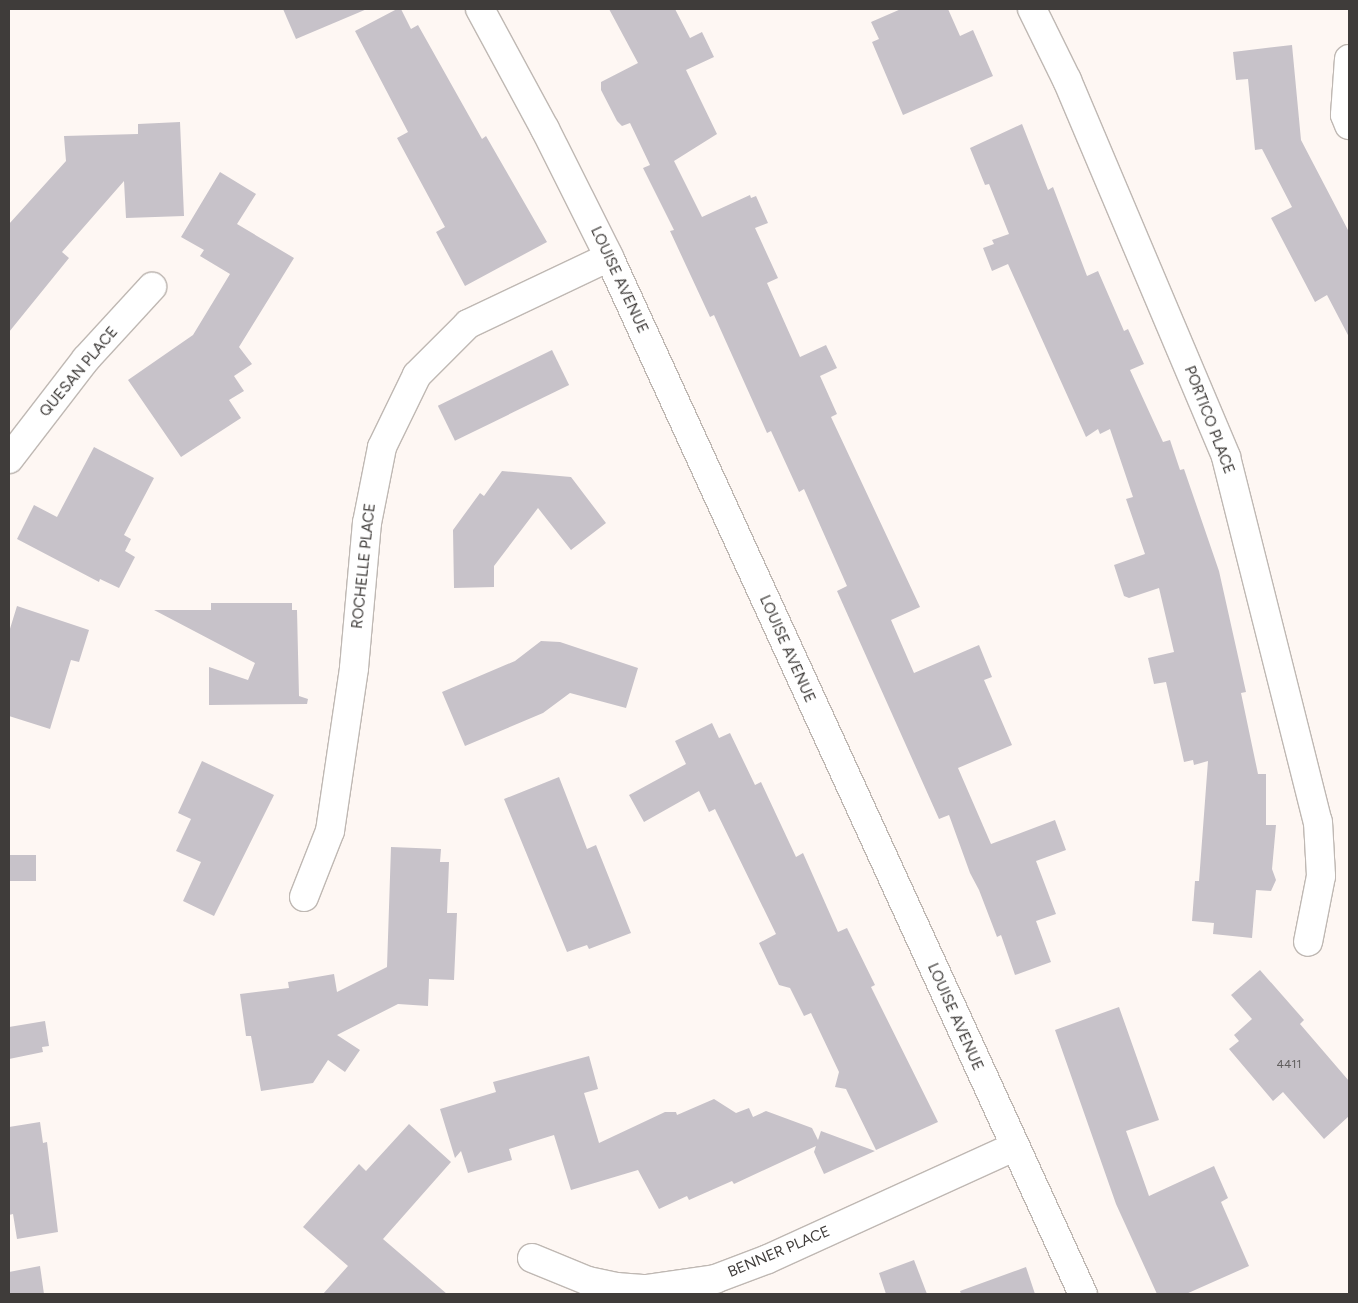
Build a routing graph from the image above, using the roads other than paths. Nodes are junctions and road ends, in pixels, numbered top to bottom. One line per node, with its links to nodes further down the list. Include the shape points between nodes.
1 (480, 9): 5 (street, LOUISE AVENUE)
2 (1032, 9): 9 (street, PORTICO PLACE, via 1067,80 1226,457 1318,822 1321,876)
3 (1349, 59): 4 (street, via 1345,115)
4 (1349, 125)
5 (609, 256): 8 (street, ROCHELLE PLACE, via 468,324 417,375 386,439 367,523 354,668 330,831); 10 (street, LOUISE AVENUE)
6 (152, 288): 7 (street, QUESAN PLACE, via 86,359)
7 (9, 458)
8 (304, 897)
9 (1308, 942)
10 (1014, 1147): 11 (street, BENNER PLACE, via 768,1259 715,1279 646,1289 616,1287 588,1281); 12 (street, LOUISE AVENUE)
11 (532, 1258)
12 (1083, 1294)

